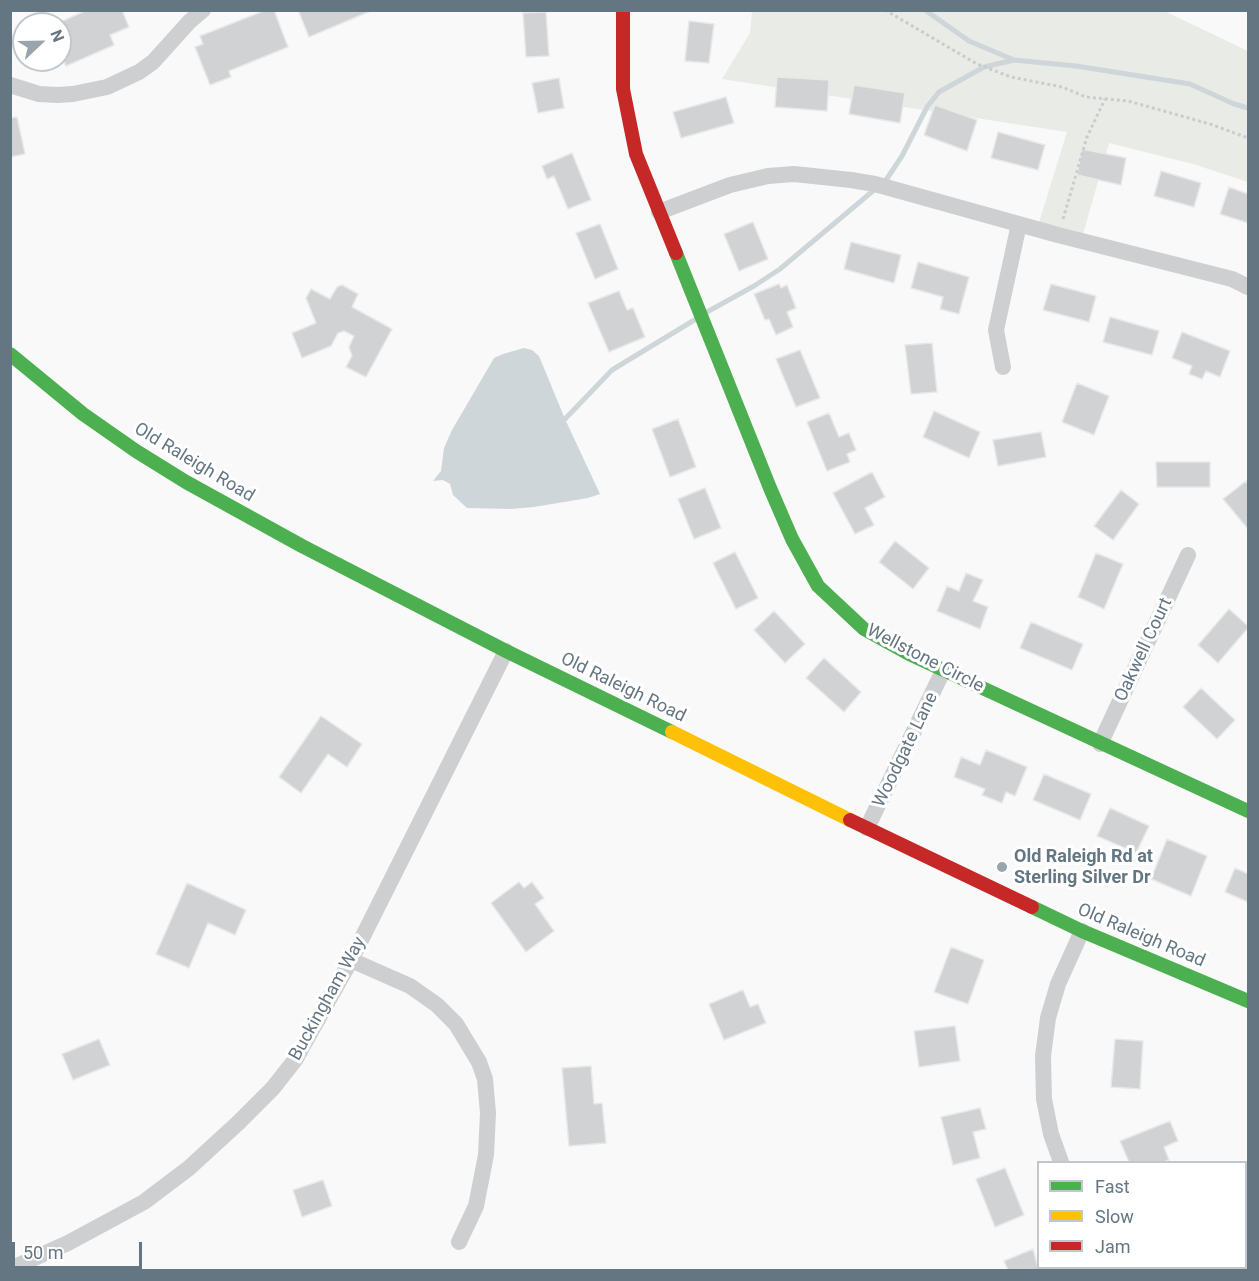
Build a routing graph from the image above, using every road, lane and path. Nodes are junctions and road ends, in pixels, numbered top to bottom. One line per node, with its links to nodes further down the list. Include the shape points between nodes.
1 (203, 10): 4 (street, via 153,62 107,87 57,95)
2 (624, 10): 7 (main road, Wellstone Circle, via 623,89 636,154)
3 (885, 10): 5 (path, via 977,64 1011,77)
4 (10, 85)
5 (1105, 99): 6 (path, via 1128,100); 9 (path, via 1087,137)
6 (1248, 138)
7 (659, 212): 8 (street, via 730,185 794,174 875,184); 15 (main road, Wellstone Circle, via 779,509 818,586 864,629)
8 (1019, 224): 9 (street); 12 (street, via 996,330)
9 (1058, 235): 10 (street, via 1232,279)
10 (1248, 287)
11 (10, 354): 14 (main road, Old Raleigh Road, via 83,414 186,482)
12 (1003, 367)
13 (1188, 555): 16 (street, Oakwell Court)
14 (506, 651): 18 (main road, Old Raleigh Road); 20 (street, Buckingham Way)
15 (943, 671): 16 (main road, Wellstone Circle); 18 (street, Woodgate Lane)
16 (1101, 744): 17 (main road, Wellstone Circle)
17 (1248, 811)
18 (867, 828): 19 (main road, Old Raleigh Road)
19 (1082, 931): 21 (main road, Old Raleigh Road); 22 (street, via 1058,984 1043,1056 1044,1099)
20 (351, 960): 23 (street, via 410,986 437,1005 456,1024 479,1062 488,1113 486,1155 476,1206); 24 (street, Buckingham Way, via 295,1060 248,1113 189,1168 144,1202)
21 (1248, 1001)
22 (1061, 1161)
23 (459, 1242)
24 (10, 1269)

